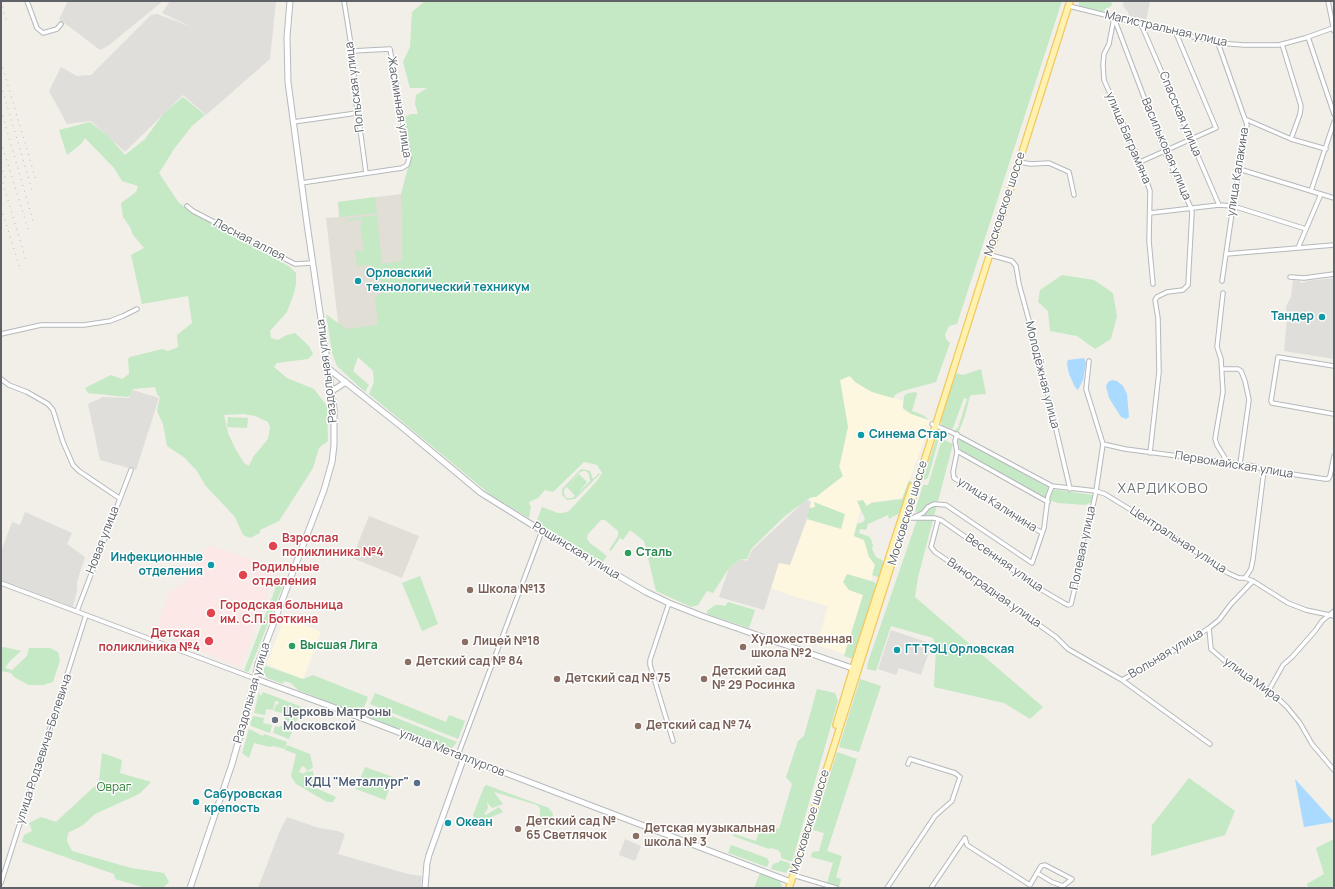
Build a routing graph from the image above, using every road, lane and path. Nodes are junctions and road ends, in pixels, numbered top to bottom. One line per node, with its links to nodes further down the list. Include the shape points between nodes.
1 (27, 1): 7 (street, via 37,28 43,32 56,29)
2 (290, 1): 18 (main road, Раздольная улица, via 287,58)
3 (344, 1): 14 (street, Польская улица)
4 (1328, 1): 9 (street)
5 (1069, 3): 6 (street, Магистральная улица); 24 (main road, Московское шоссе); 41 (main road, Московское шоссе)
6 (1114, 18): 8 (street, Магистральная улица); 23 (street, Васильковая улица); 25 (street, улица Баграмяна, via 1109,44 1104,54 1104,80)
7 (62, 24)
8 (1141, 24): 10 (street, Магистральная улица); 20 (street, Спасская улица)
9 (1334, 29): 11 (street, Магистральная улица)
10 (1176, 32): 12 (street, Магистральная улица); 20 (street, via 1216,128)
11 (1308, 37): 13 (street, Магистральная улица); 16 (street)
12 (1218, 43): 13 (street, Магистральная улица); 17 (street, улица Калакина)
13 (1282, 44): 21 (street, via 1301,106)
14 (352, 51): 15 (street, Польская улица); 27 (street, Жасминная улица, via 390,49 409,159 407,165 402,168)
15 (357, 113): 18 (street); 27 (street, Польская улица)
16 (1334, 114)
17 (1245, 119): 21 (street); 26 (street, улица Калакина, via 1247,125)
18 (293, 122): 28 (main road, Раздольная улица)
19 (1334, 122): 22 (street)
20 (1191, 139): 23 (street); 33 (street, Спасская улица)
21 (1291, 139): 22 (street)
22 (1326, 149): 29 (street)
23 (1166, 151): 25 (street); 36 (street, Васильковая улица)
24 (1019, 162): 31 (street, via 1049,163 1069,172); 41 (main road, Московское шоссе)
25 (1140, 162): 37 (street, улица Баграмяна, via 1150,191)
26 (1239, 169): 29 (street); 35 (street, улица Калакина)
27 (366, 173): 28 (street)
28 (301, 183): 43 (main road, Раздольная улица)
29 (1311, 191): 30 (street)
30 (1320, 194): 32 (street); 38 (street)
31 (1074, 195)
32 (1334, 198)
33 (1219, 205): 35 (street); 36 (street)
34 (187, 206): 43 (street, Лесная аллея, via 296,264)
35 (1233, 206): 38 (street); 42 (street, улица Калакина)
36 (1191, 208): 37 (street); 63 (street, Васильковая улица, via 1188,285 1184,290 1167,292 1155,300 1159,372)
37 (1150, 213): 47 (street, улица Баграмяна, via 1149,241)
38 (1306, 229): 40 (street)
39 (1334, 245): 40 (street)
40 (1298, 248): 42 (street)
41 (988, 254): 59 (main road, Московское шоссе); 71 (street, Молодёжная улица, via 1012,261 1016,266)
42 (1226, 254): 46 (street, улица Калакина)
43 (313, 263): 53 (main road, Раздольная улица)
44 (1334, 274): 45 (street)
45 (1290, 277)
46 (1222, 281)
47 (1153, 284)
48 (1223, 293): 54 (street, via 1217,347)
49 (137, 309): 50 (street, via 110,321 71,326 47,324)
50 (1, 334)
51 (1089, 361): 61 (street, via 1086,388)
52 (1334, 366): 58 (street, via 1278,357 1271,401)
53 (329, 369): 56 (main road, Рощинская улица); 57 (main road, Раздольная улица)
54 (1222, 369): 65 (street, via 1222,403 1215,439); 66 (street, via 1238,369 1245,382 1248,406)
55 (1, 379): 73 (street, via 48,404 53,410 73,465)
56 (346, 382): 57 (main road); 77 (main road, Рощинская улица, via 481,493)
57 (332, 391): 91 (main road, Раздольная улица, via 332,462 324,490 258,664)
58 (1334, 414)
59 (934, 424): 60 (street, Центральная улица); 75 (main road, Московское шоссе); 90 (main road, Московское шоссе)
60 (957, 434): 62 (street); 70 (street, Центральная улица)
61 (1103, 444): 63 (street, Первомайская улица); 72 (street, Полевая улица)
62 (957, 451): 74 (street); 78 (street, улица Калинина, via 954,478)
63 (1150, 453): 65 (street, Первомайская улица)
64 (1334, 456): 67 (street)
65 (1228, 463): 66 (street, Первомайская улица)
66 (1240, 464): 69 (street, Первомайская улица)
67 (1333, 468): 69 (street, Первомайская улица, via 1328,479)
68 (131, 470): 73 (street, Новая улица)
69 (1264, 470): 79 (street, via 1253,559 1251,569)
70 (1052, 486): 71 (street, Центральная улица); 74 (street)
71 (1070, 489): 72 (street, Центральная улица)
72 (1096, 491): 79 (street, Центральная улица, via 1149,520 1228,573); 83 (street, Полевая улица)
73 (119, 498): 84 (street, Новая улица)
74 (1048, 502): 78 (street)
75 (909, 518): 76 (street); 78 (street, via 923,513 934,504 946,506 1032,564); 90 (main road, Московское шоссе)
76 (938, 520): 83 (street, Весенняя улица, via 957,530 1042,590); 92 (street, Виноградная улица, via 931,549 1056,637 1068,649)
77 (542, 531): 82 (main road, Рощинская улица); 96 (street)
78 (1042, 533)
79 (1245, 578): 80 (street, Центральная улица)
80 (1253, 581): 87 (street, Центральная улица, via 1288,603); 89 (street, Вольная улица)
81 (1, 582): 84 (street, улица Металлургов)
82 (669, 603): 90 (main road, Рощинская улица); 94 (street, via 650,665)
83 (1070, 604)
84 (77, 611): 86 (street, улица Металлургов)
85 (1334, 611): 87 (street)
86 (86, 615): 91 (street, улица Металлургов); 103 (street, улица Родзевича-Белевича)
87 (1329, 615): 88 (street, Центральная улица); 93 (street, via 1283,665)
88 (1334, 616)
89 (1210, 628): 92 (street, Вольная улица); 93 (street, улица Мира, via 1211,649 1235,670)
90 (856, 669): 101 (main road, Московское шоссе)
91 (256, 679): 96 (main road, улица Металлургов); 104 (main road, Раздольная улица, via 232,764)
92 (1122, 680): 95 (street)
93 (1269, 690): 99 (street, улица Мира, via 1287,707 1312,744)
94 (673, 741)
95 (1210, 744)
96 (458, 755): 97 (main road, улица Металлургов)
97 (464, 757): 102 (main road, улица Металлургов); 105 (main road, via 429,855)
98 (908, 764): 109 (street, via 910,759 955,773 960,777 952,801 931,822)
99 (1334, 770)
100 (1037, 873): 100 (street, via 1045,865 1072,878 1063,886); 110 (street, via 1030,885 967,845 965,838)
101 (792, 874): 102 (main road, Московское шоссе); 108 (street)
102 (790, 881): 106 (main road, Московское шоссе); 107 (main road, Московское шоссе)
103 (1, 883)
104 (190, 888)
105 (425, 888)
106 (786, 888)
107 (789, 888)
108 (836, 888)
109 (887, 888)
110 (931, 888)

